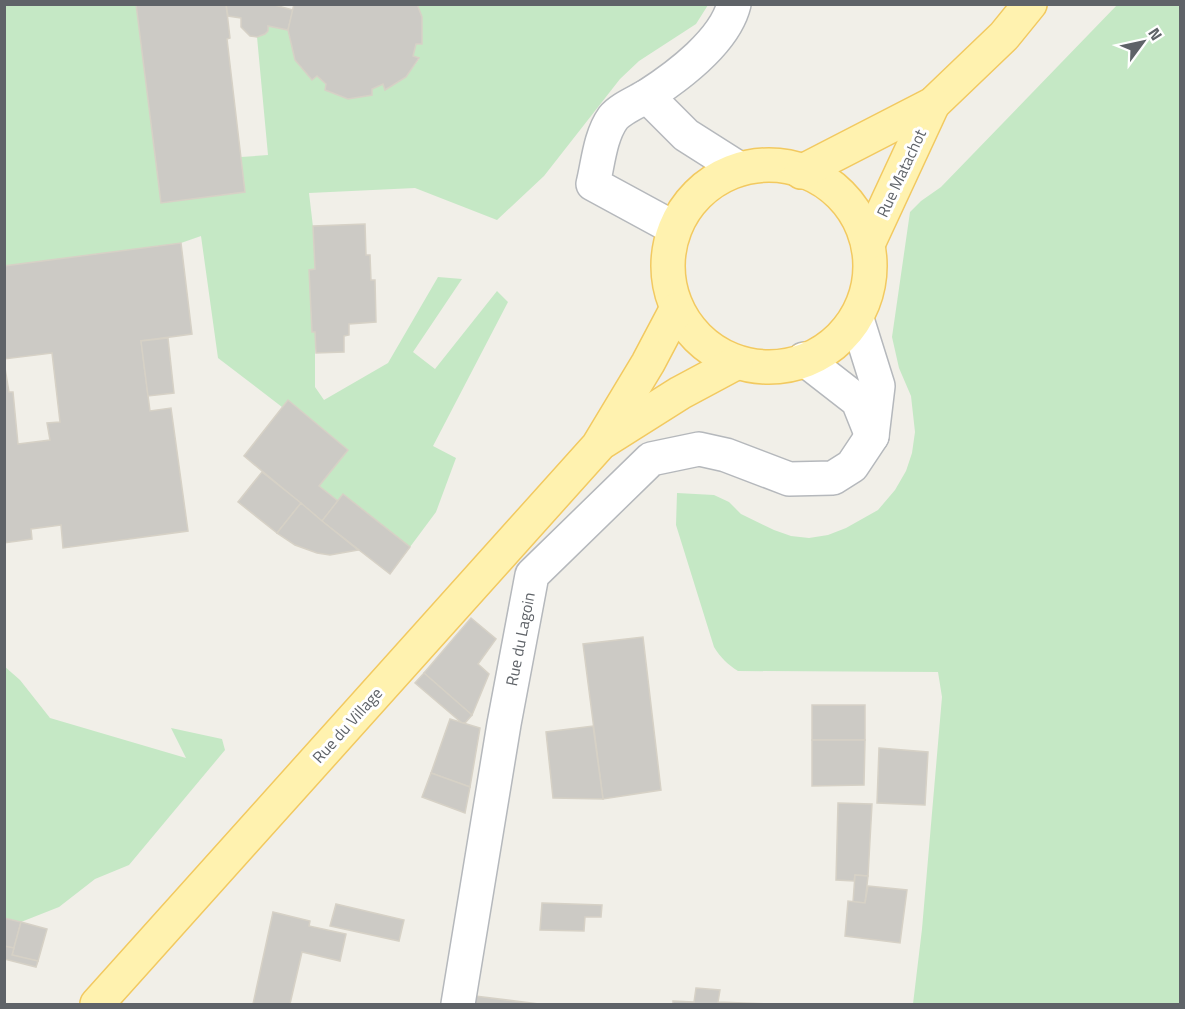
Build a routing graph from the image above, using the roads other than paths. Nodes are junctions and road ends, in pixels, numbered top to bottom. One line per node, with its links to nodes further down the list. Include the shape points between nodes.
1 (734, 4): 3 (street, via 732,14 706,50)
2 (1030, 4): 4 (main road, Rue Matachot, via 1004,36)
3 (647, 96): 5 (street, via 686,135); 7 (street, via 614,116 593,184)
4 (933, 104): 6 (main road, Rue Matachot); 8 (main road, Rue Matachot)
5 (738, 168): 6 (main road, via 783,164); 7 (main road, via 702,187)
6 (801, 172): 8 (main road, via 828,182 849,202)
7 (674, 228): 9 (main road, via 666,267)
8 (869, 242): 10 (main road, via 870,282)
9 (676, 310): 12 (main road, via 696,339); 14 (main road, Rue du Village)
10 (857, 319): 11 (main road, via 826,351); 13 (street, Rue du Lagoin, via 878,386)
11 (804, 359): 12 (main road, via 777,368); 13 (street, via 858,401)
12 (736, 363): 14 (main road, Rue du Village, via 680,393)
13 (872, 436): 16 (street, Rue du Lagoin, via 852,466 833,478 789,479 726,455 699,450 651,459 532,575)
14 (598, 446): 15 (main road, Rue du Village)
15 (97, 1005)
16 (458, 1005)

